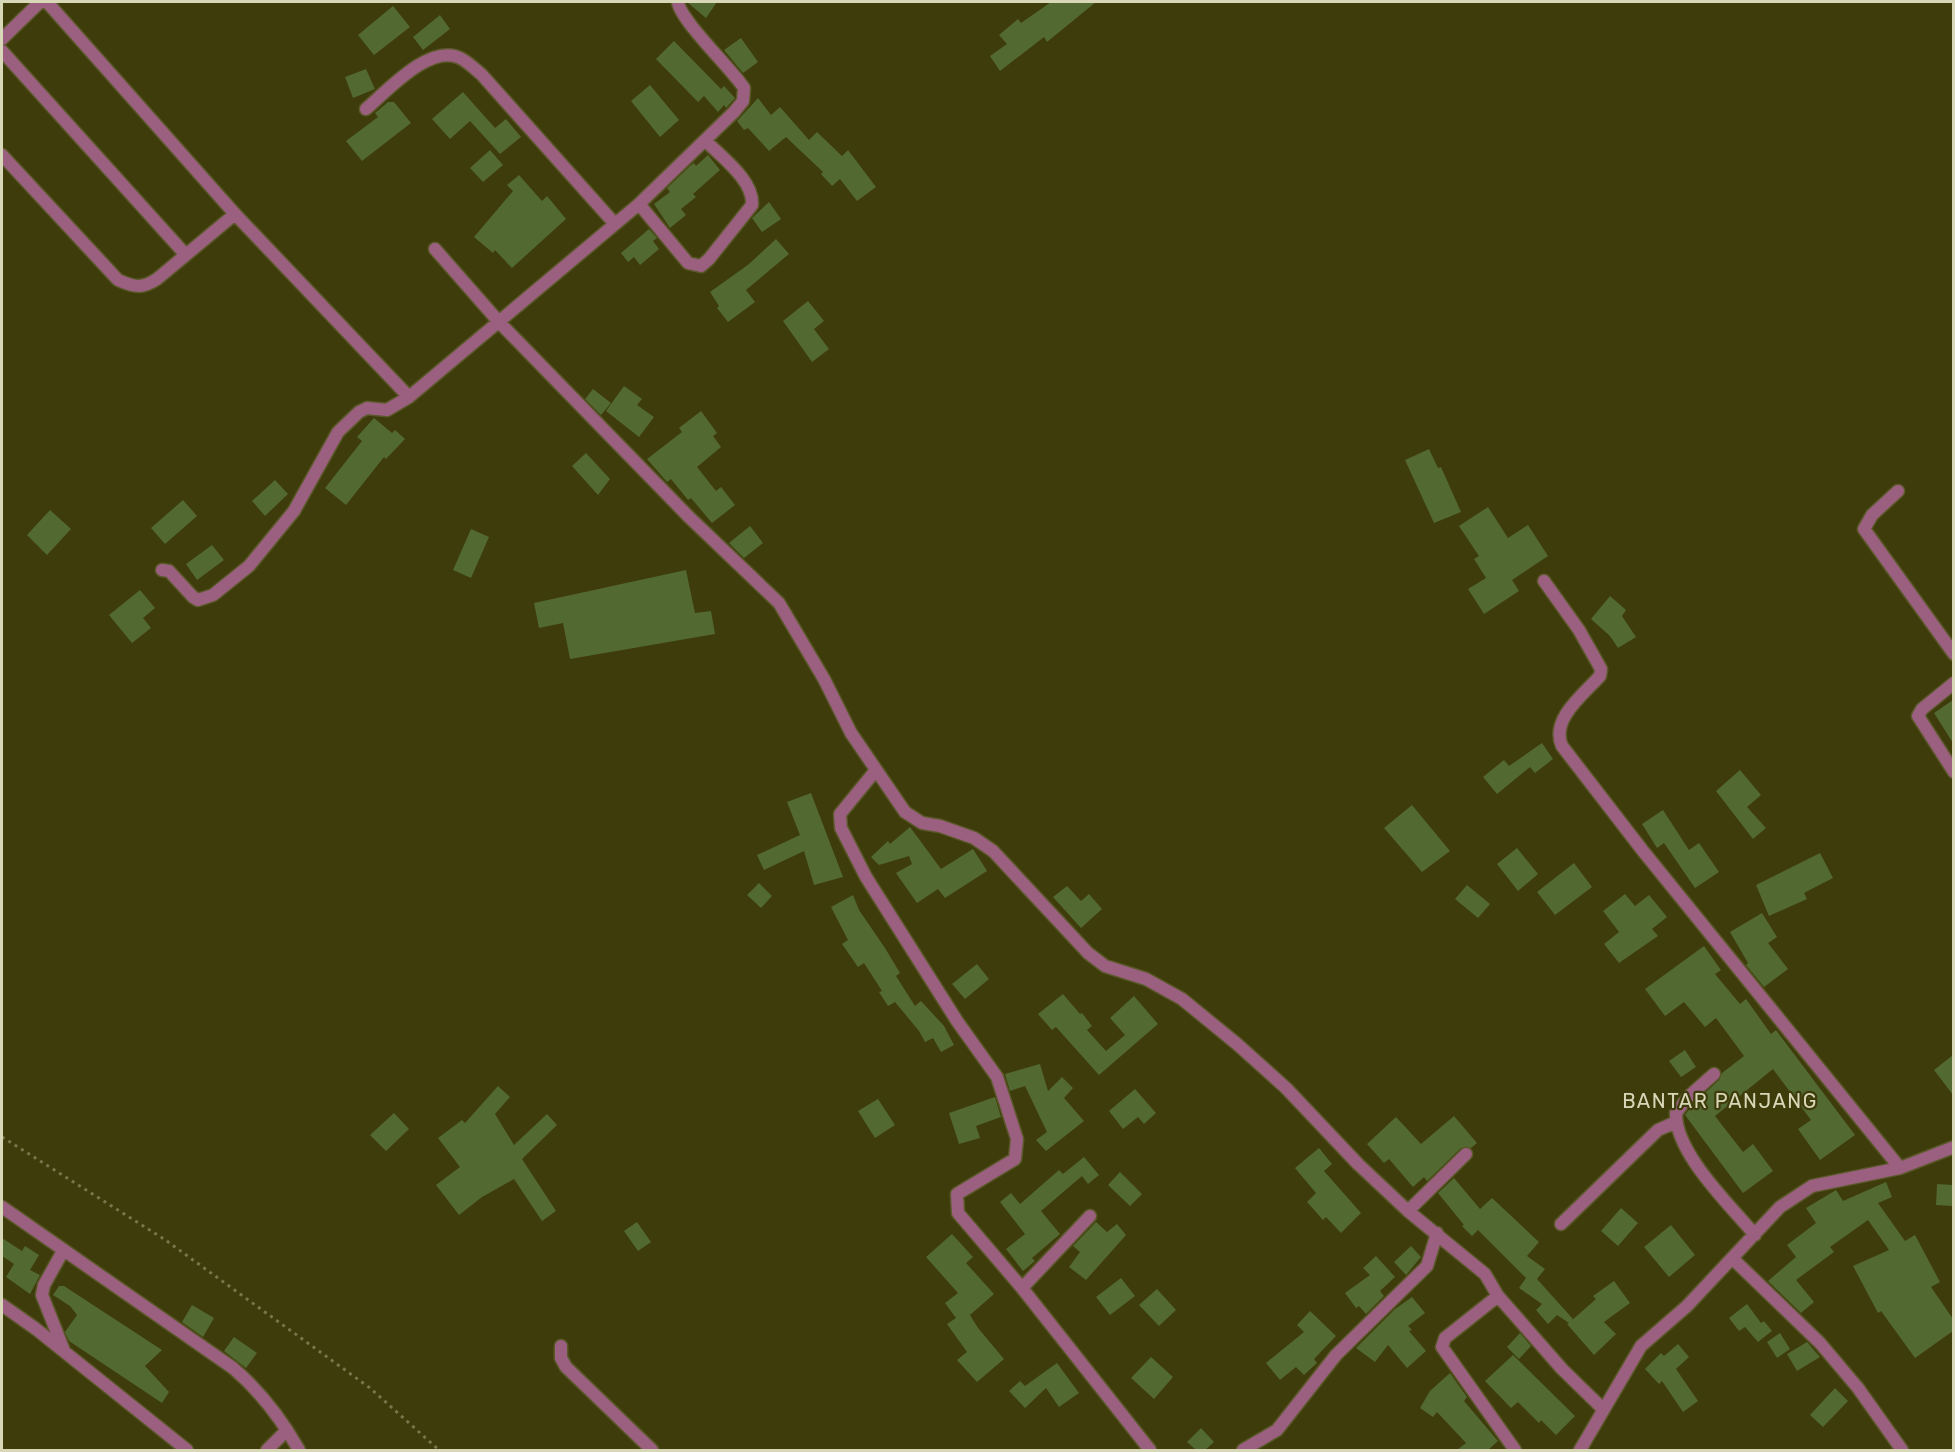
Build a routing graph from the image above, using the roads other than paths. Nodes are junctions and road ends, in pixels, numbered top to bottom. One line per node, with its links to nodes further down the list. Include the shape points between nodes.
1 (40, 2): 4 (street)
2 (47, 2): 10 (street)
3 (678, 2): 7 (street, via 686,20 744,88 743,101)
4 (2, 39)
5 (2, 51): 13 (street)
6 (366, 109): 11 (street, via 428,59 449,54 460,57 482,75)
7 (705, 140): 9 (street); 9 (street, via 748,185 753,198 752,205 709,260 701,266 688,263)
8 (2, 155): 13 (street, via 118,280 134,287 147,286)
9 (639, 204): 11 (street)
10 (235, 214): 13 (street); 15 (street)
11 (615, 224): 14 (street)
12 (435, 249): 14 (street)
13 (185, 254)
14 (499, 322): 15 (street); 21 (street, via 778,603 824,679 850,733)
15 (409, 397): 17 (street, via 387,410 367,408 338,432 294,511 249,566 213,595 198,600 169,571)
16 (1898, 491): 19 (street, via 1872,515 1864,529)
17 (162, 570)
18 (1545, 581): 27 (street, via 1601,669 1563,718 1558,734 1562,746)
19 (1953, 654)
20 (1953, 683): 22 (street, via 1918,716)
21 (876, 770): 29 (street, via 905,812 922,823 974,838 993,851 1073,938 1105,966 1146,979 1206,1017 1286,1088); 36 (street, via 840,814 841,828 866,877 957,1022 997,1077 1017,1139 1015,1159 962,1188 957,1194 958,1213)
22 (1953, 772)
23 (1714, 1074): 24 (street, via 1688,1097 1676,1113)
24 (1676, 1122): 31 (street, via 1658,1131); 33 (street, via 1678,1136 1688,1152)
25 (1953, 1147): 27 (street)
26 (1466, 1154): 29 (street)
27 (1900, 1168): 33 (street, via 1812,1186 1780,1207)
28 (2, 1207): 34 (street)
29 (1408, 1210): 32 (street)
30 (1090, 1216): 36 (street)
31 (1561, 1224)
32 (1437, 1233): 37 (street, via 1485,1274); 48 (street, via 1427,1266 1336,1355 1277,1430)
33 (1755, 1235): 35 (street)
34 (63, 1251): 40 (street, via 42,1295); 42 (street, via 232,1368 253,1386)
35 (1733, 1258): 41 (street, via 1641,1346); 51 (street, via 1820,1343)
36 (1022, 1288): 47 (street)
37 (1498, 1296): 41 (street, via 1562,1369); 49 (street, via 1445,1338 1442,1347)
38 (2, 1305): 40 (street)
39 (561, 1346): 46 (street, via 566,1367)
40 (65, 1351): 43 (street)
41 (1603, 1408): 50 (street)
42 (287, 1430): 44 (street); 45 (street)
43 (187, 1450)
44 (267, 1450)
45 (299, 1450)
46 (652, 1450)
47 (1150, 1450)
48 (1243, 1450)
49 (1515, 1450)
50 (1580, 1450)
51 (1902, 1450)

